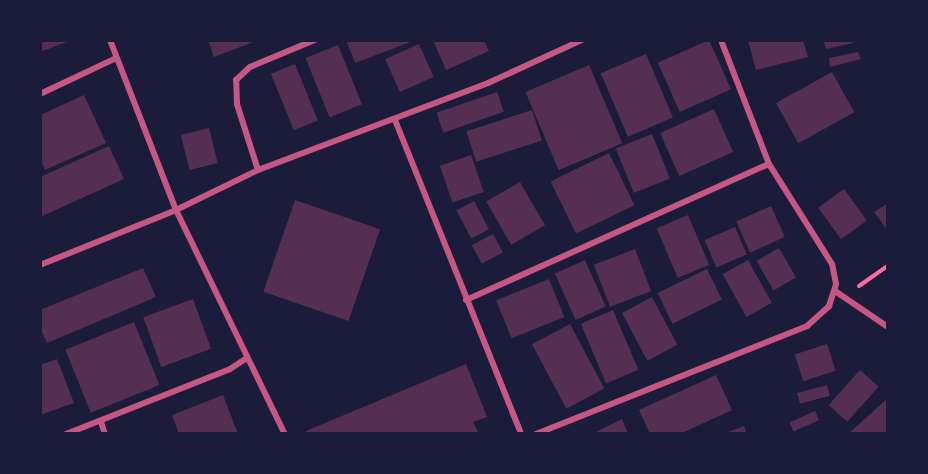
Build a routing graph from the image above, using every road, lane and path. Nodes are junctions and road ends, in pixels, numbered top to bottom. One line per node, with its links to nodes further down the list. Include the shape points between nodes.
1 (110, 40): 5 (street)
2 (315, 40): 9 (street, via 244,69 236,80 237,104)
3 (582, 40): 7 (street)
4 (721, 40): 8 (street)
5 (116, 58): 6 (street); 10 (street)
6 (40, 94)
7 (395, 120): 9 (street); 15 (street)
8 (769, 164): 13 (street, via 832,264); 15 (street)
9 (258, 170): 10 (street)
10 (176, 210): 11 (street); 17 (street)
11 (40, 265)
12 (888, 266): 14 (path)
13 (835, 291): 14 (street); 23 (street, via 825,312 807,326)
14 (844, 297): 16 (street)
15 (466, 300): 22 (street)
16 (888, 327)
17 (247, 357): 18 (street, via 230,369); 21 (street)
18 (101, 422): 19 (street); 20 (street)
19 (66, 434)
20 (105, 434)
21 (285, 434)
22 (521, 434)
23 (536, 434)

